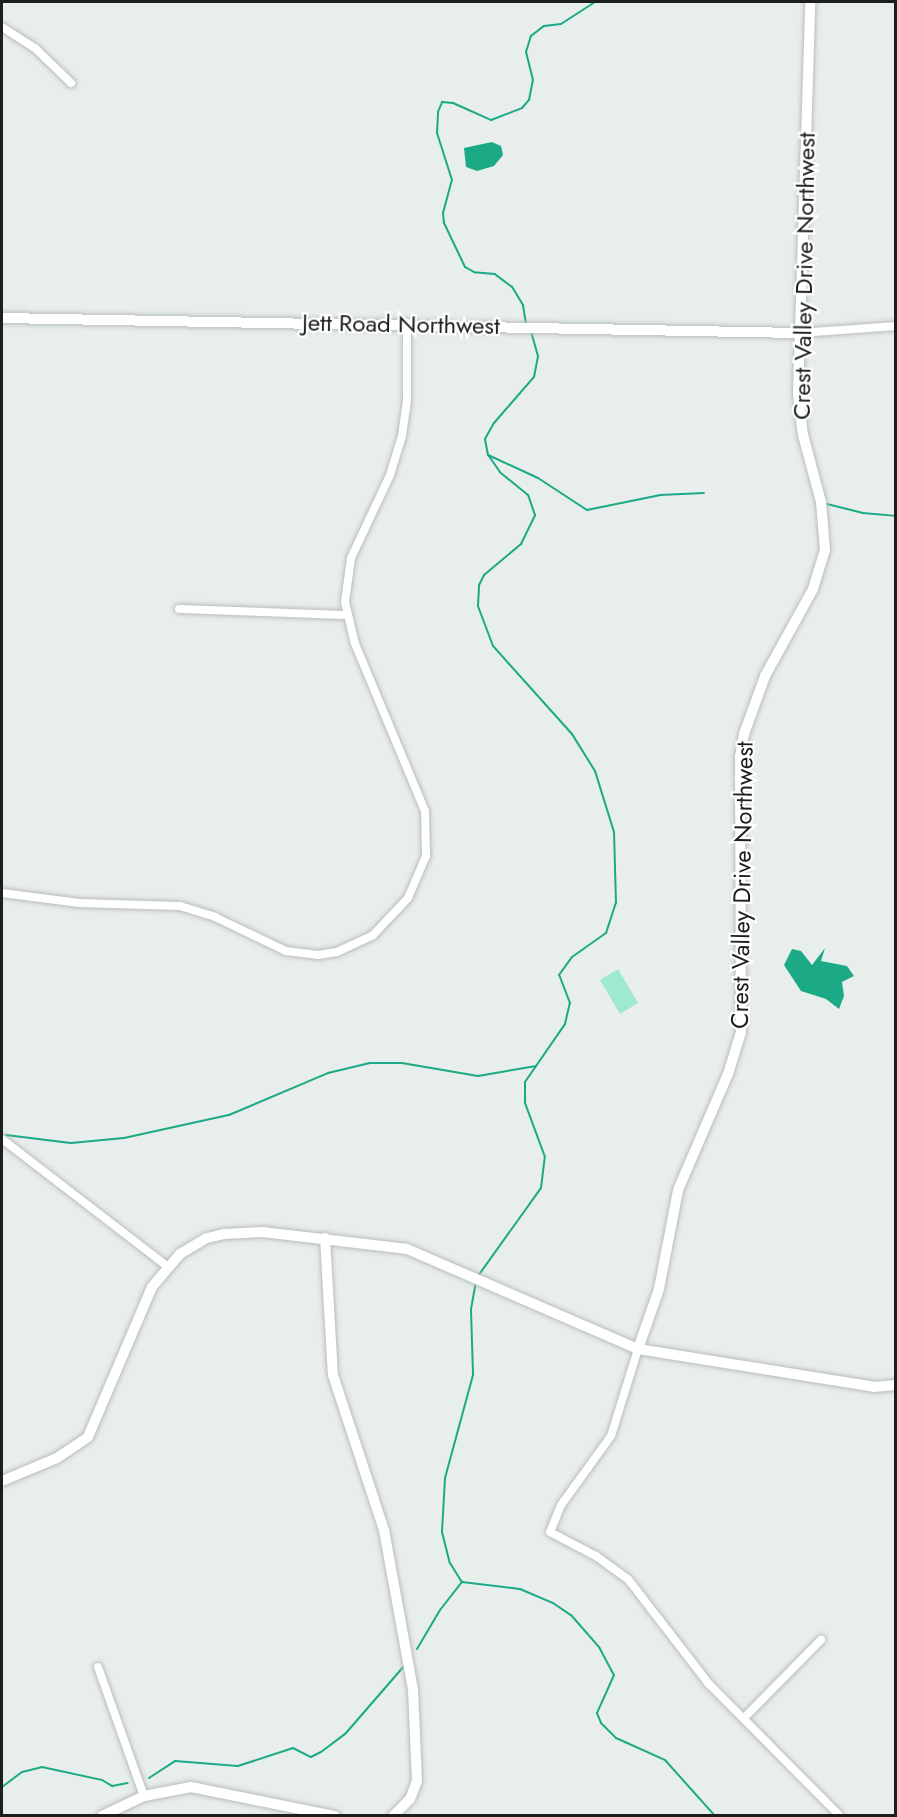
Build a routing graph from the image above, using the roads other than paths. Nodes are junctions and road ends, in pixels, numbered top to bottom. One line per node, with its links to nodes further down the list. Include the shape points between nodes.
1 (810, 2): 7 (street, Crest Valley Drive Northwest)
2 (2, 27): 3 (street, via 36,49)
3 (70, 83)
4 (2, 318): 5 (street, Jett Road Northwest)
5 (407, 323): 7 (street, Jett Road Northwest); 9 (street, via 402,436 390,476 351,558 345,586)
6 (896, 326): 7 (street)
7 (800, 333): 14 (street, Crest Valley Drive Northwest, via 799,413 821,499 825,550 813,589 765,676 744,734 740,757 741,1032 728,1074 678,1190 659,1289)
8 (179, 609): 9 (street)
9 (346, 615): 10 (street, via 421,797 427,827 426,855 416,883 397,912 373,935 337,952 300,954 180,906 79,903)
10 (2, 893)
11 (2, 1139): 13 (street)
12 (325, 1238): 13 (street, via 263,1232 224,1234 193,1245); 14 (street, via 407,1249); 23 (street, via 333,1375 384,1530 413,1690 417,1781 410,1799)
13 (168, 1267): 16 (street, via 140,1310 88,1437 57,1458)
14 (638, 1349): 15 (street, via 865,1386); 19 (street, Crest Valley Drive Northwest, via 611,1436 561,1506 550,1532 596,1556 628,1579 678,1647)
15 (896, 1385)
16 (2, 1481)
17 (821, 1640): 19 (street)
18 (98, 1667): 20 (street)
19 (744, 1718): 24 (street)
20 (144, 1796): 21 (street); 22 (street, via 177,1788 206,1788)
21 (102, 1815)
22 (334, 1815)
23 (393, 1815)
24 (840, 1815)

